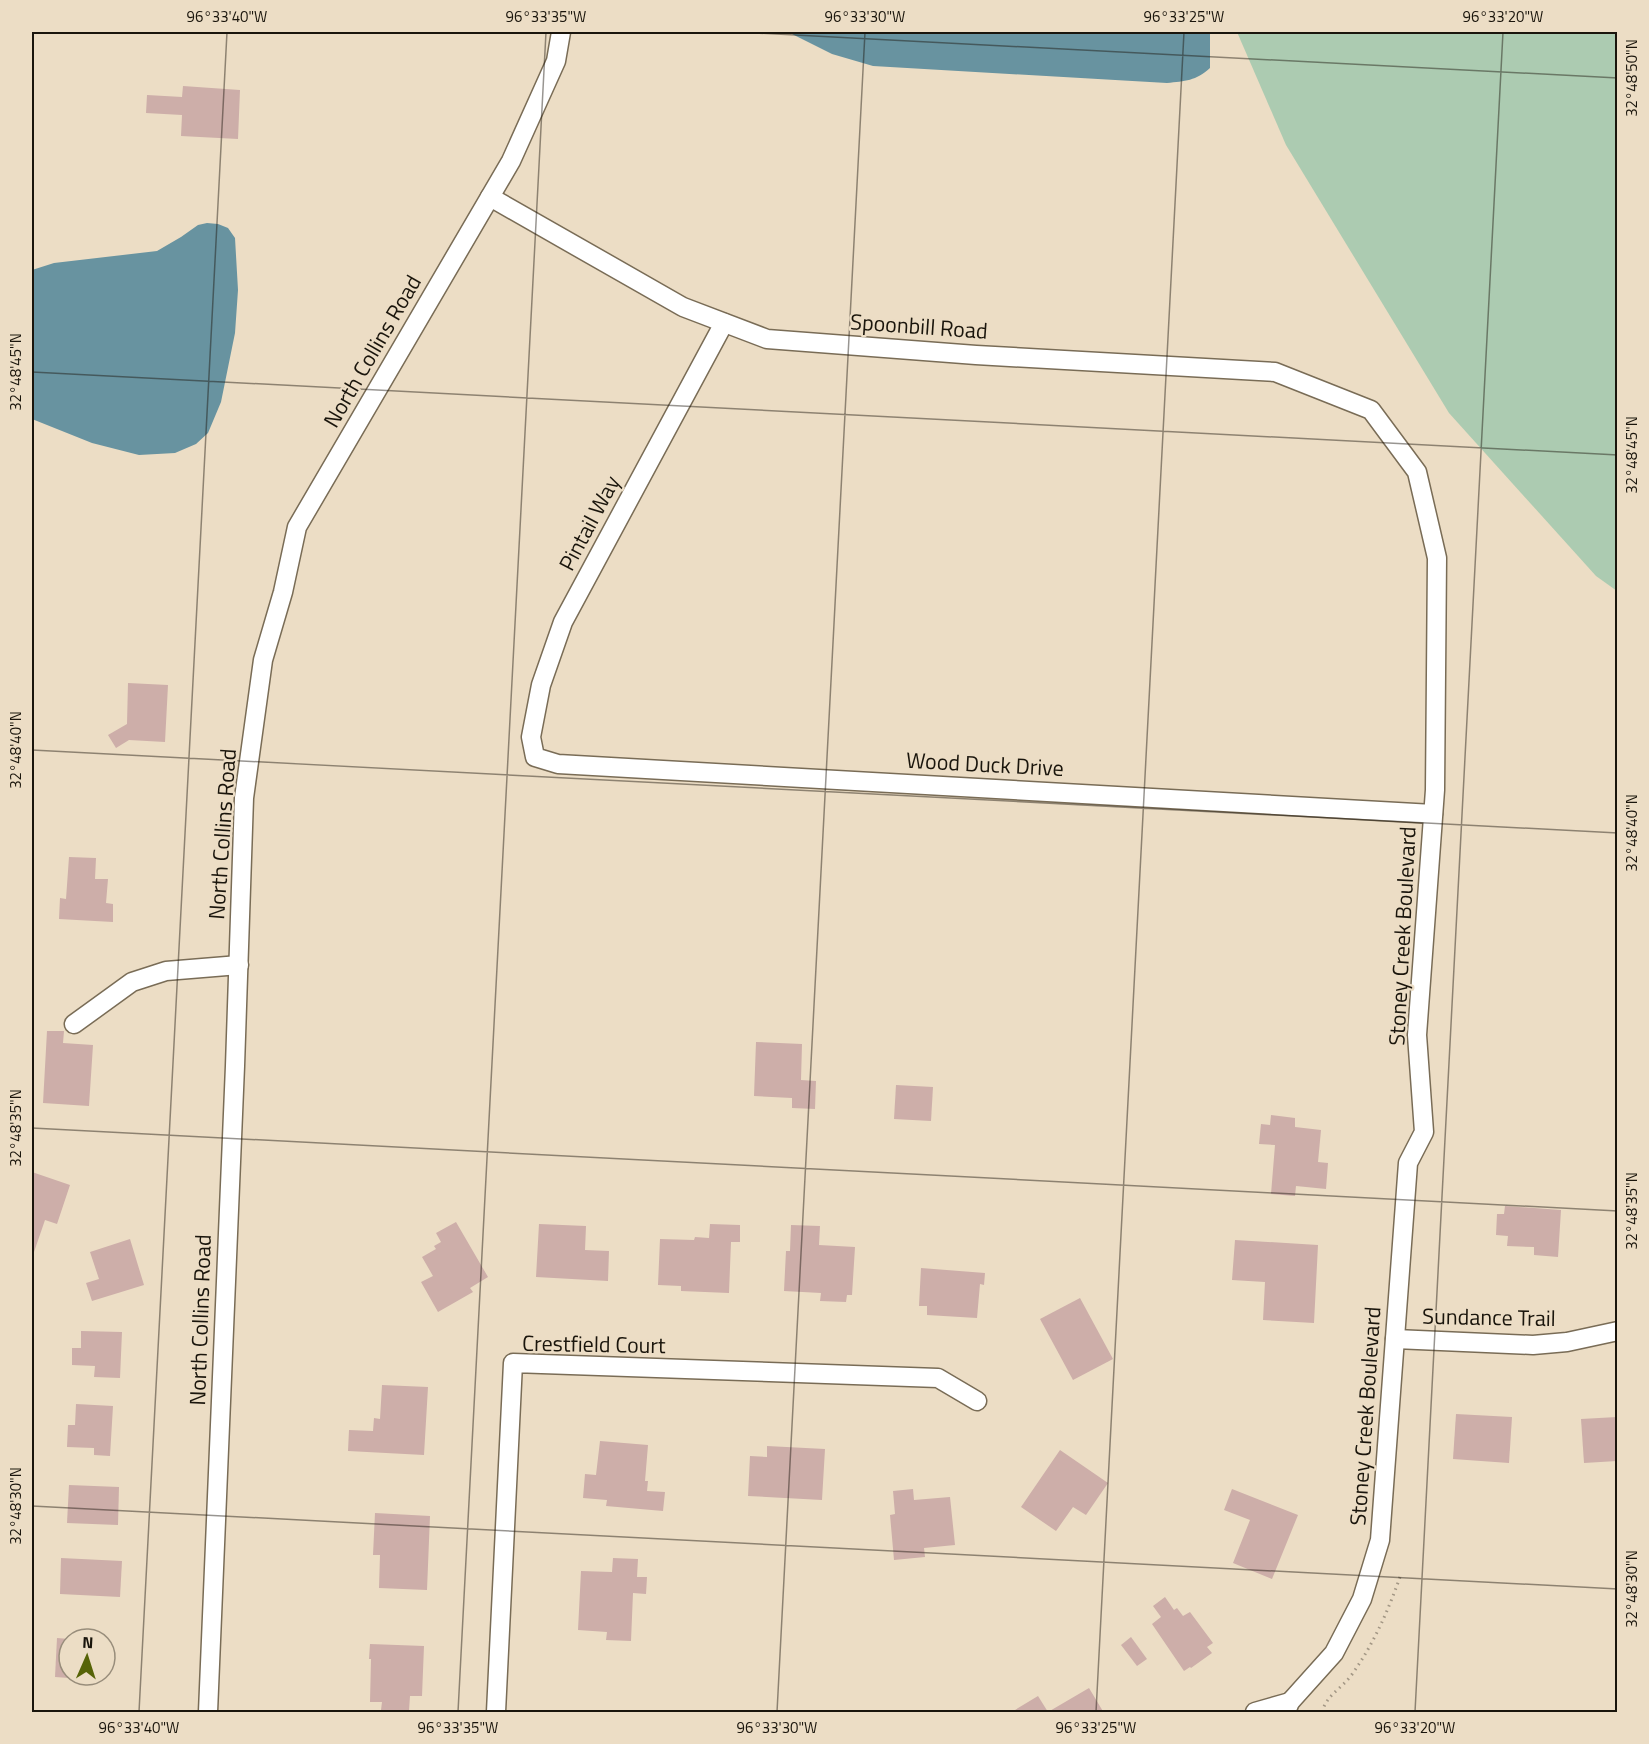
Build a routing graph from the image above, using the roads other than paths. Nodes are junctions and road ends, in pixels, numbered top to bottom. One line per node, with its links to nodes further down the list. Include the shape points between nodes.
1 (561, 32): 2 (street, North Collins Road, via 556,61 511,161)
2 (490, 197): 3 (street, Spoonbill Road, via 683,308); 7 (street, North Collins Road, via 297,527 263,660 247,775)
3 (724, 323): 4 (street, Spoonbill Road, via 767,339 1275,372); 5 (street, Pintail Way, via 563,622 541,685 531,737)
4 (1371, 410): 6 (street, Stoney Creek Boulevard, via 1417,472 1437,558)
5 (535, 757): 6 (street, Wood Duck Drive, via 558,764)
6 (1433, 814): 10 (street, Stoney Creek Boulevard, via 1417,1035 1424,1132 1408,1163)
7 (239, 965): 8 (street, via 166,971 132,982); 14 (street, North Collins Road)
8 (74, 1024)
9 (1617, 1331): 10 (street, Sundance Trail, via 1533,1345)
10 (1395, 1339): 12 (street, Stoney Creek Boulevard, via 1380,1540 1362,1599 1334,1653)
11 (977, 1401): 15 (street, Crestfield Court, via 938,1378 513,1363)
12 (1292, 1709): 13 (street, Stoney Creek Boulevard)
13 (1256, 1712)
14 (208, 1713)
15 (496, 1713)

